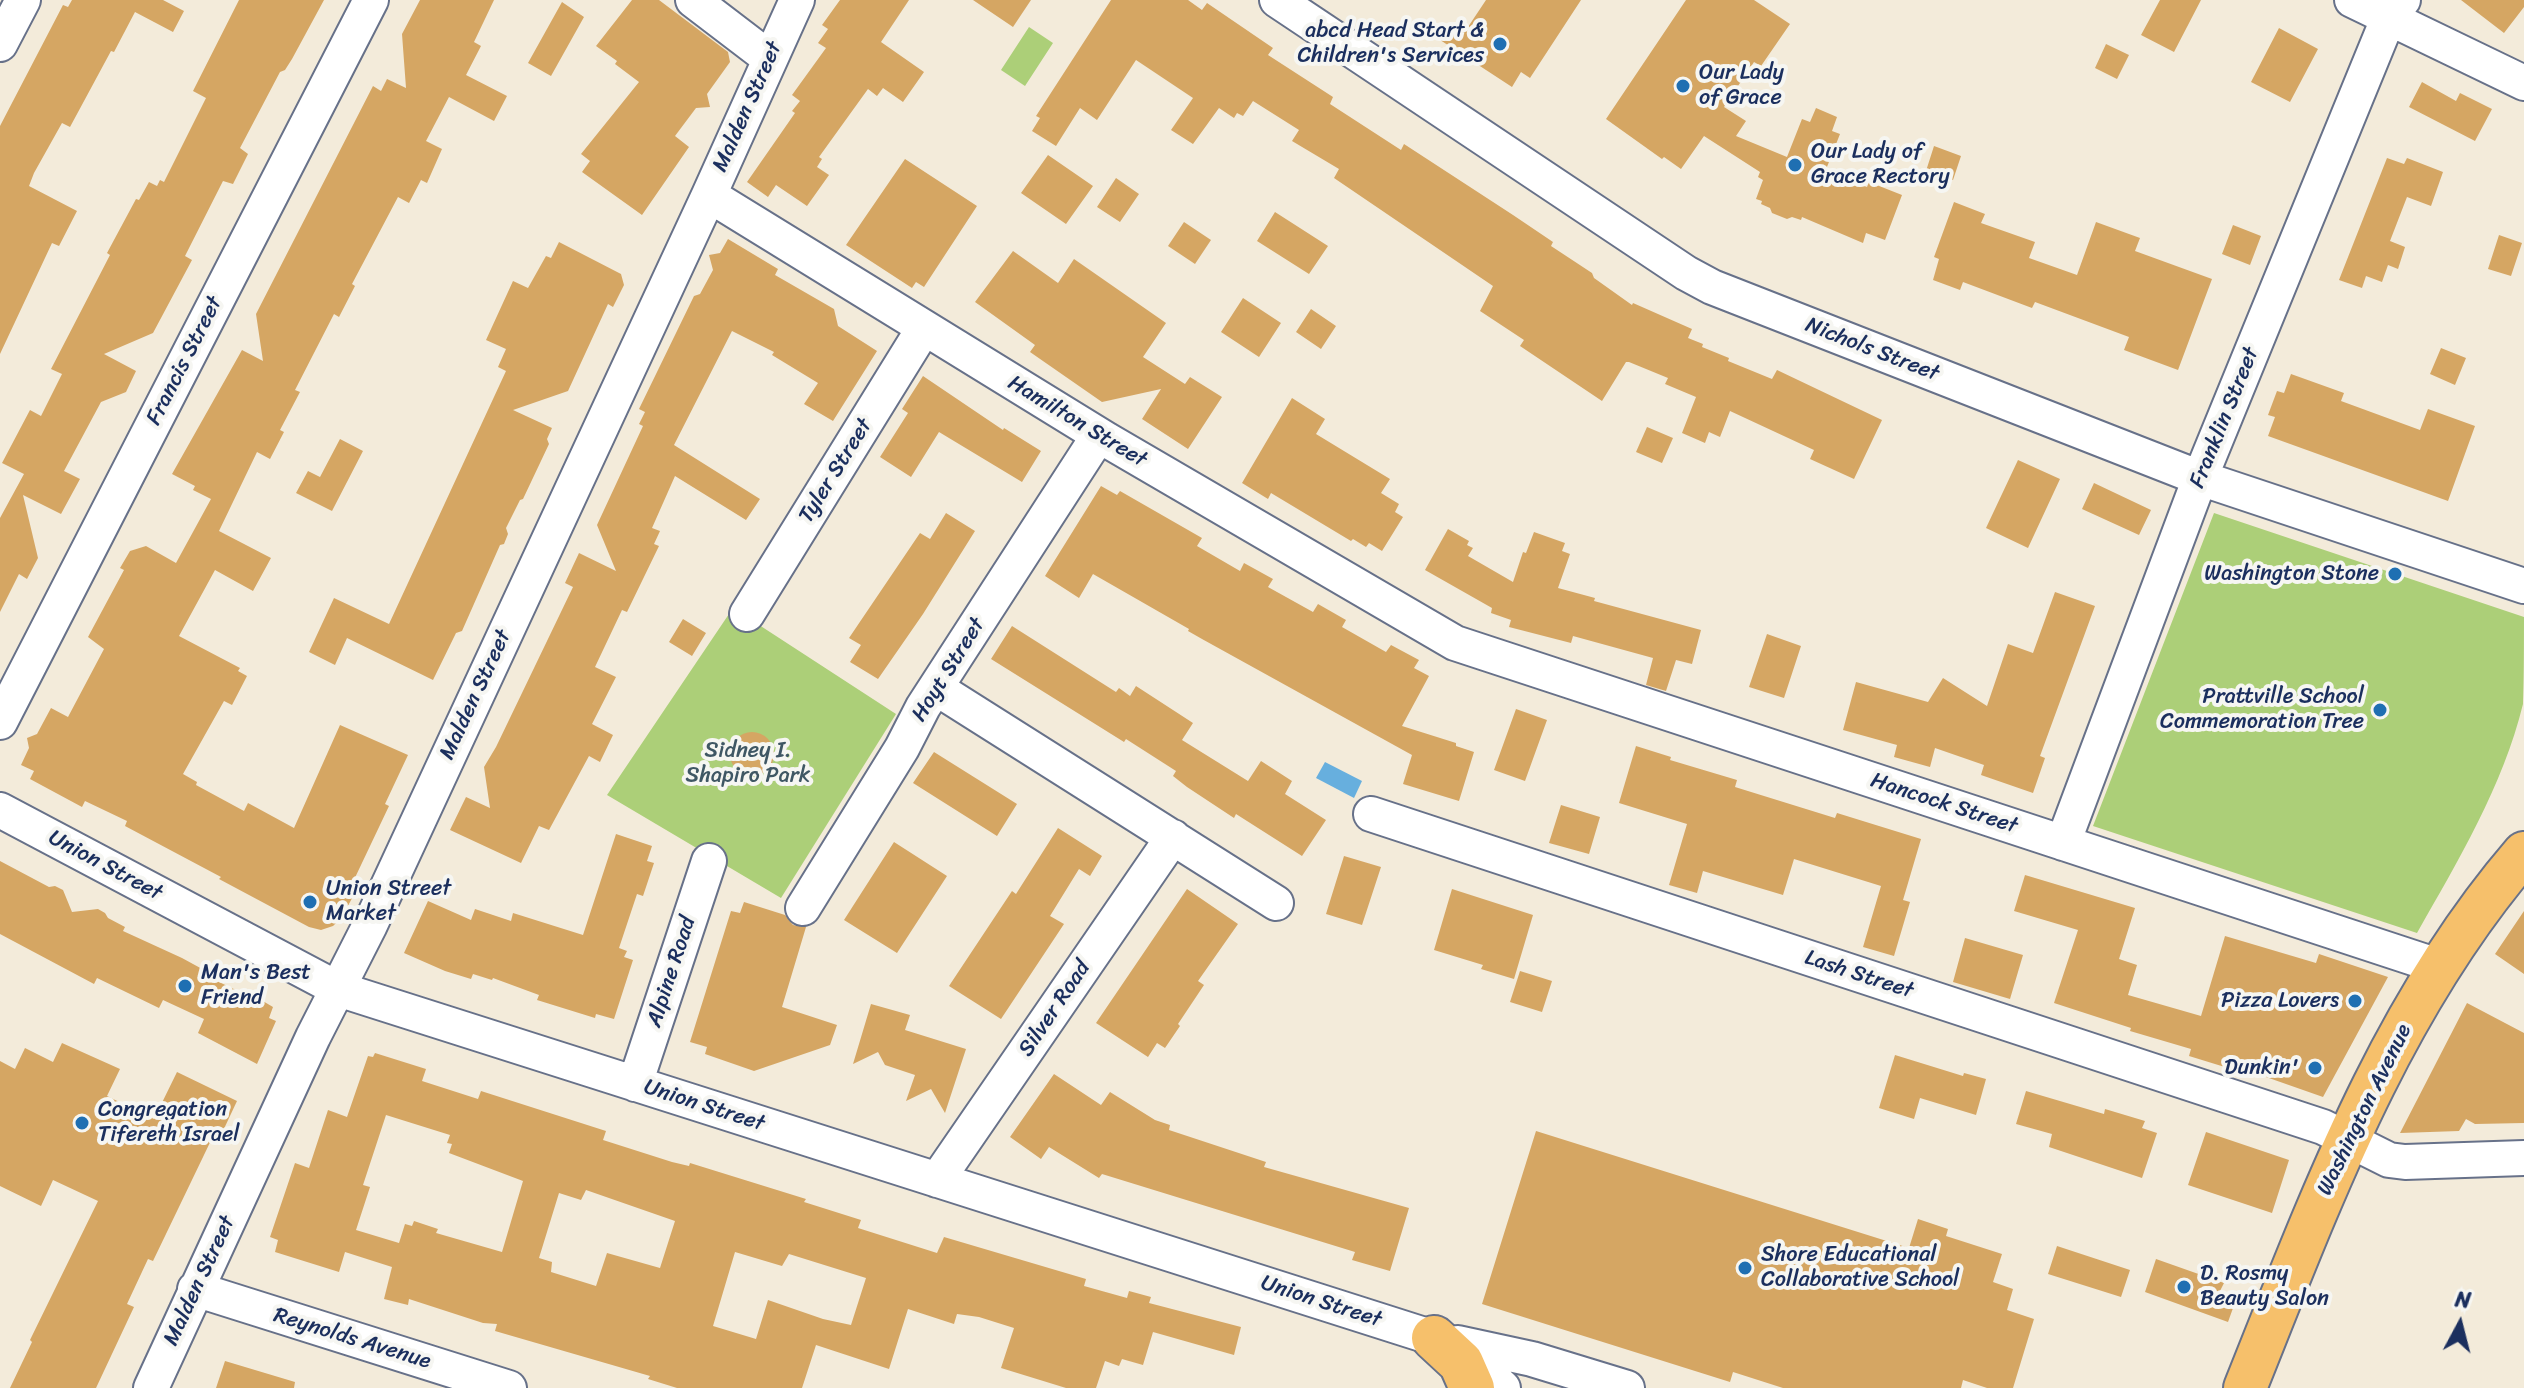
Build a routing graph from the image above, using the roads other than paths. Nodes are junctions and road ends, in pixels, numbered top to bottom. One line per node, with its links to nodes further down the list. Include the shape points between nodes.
1 (23, 0): 8 (street)
2 (371, 0): 19 (street, Francis Street)
3 (693, 0): 9 (street)
4 (797, 0): 9 (street, Malden Street)
5 (1277, 0): 14 (street, Nichols Street, via 1698,281)
6 (2352, 0): 7 (street)
7 (2396, 9): 10 (street); 14 (street, Franklin Street)
8 (0, 44)
9 (769, 58): 11 (street, Malden Street)
10 (2524, 83)
11 (709, 195): 12 (street, Hamilton Street); 29 (street, Malden Street)
12 (924, 328): 13 (street, Hamilton Street); 16 (street, Tyler Street)
13 (1099, 435): 17 (street, Hamilton Street); 18 (street, Hoyt Street)
14 (2200, 478): 15 (street, Nichols Street); 23 (street, Franklin Street)
15 (2524, 586)
16 (747, 614)
17 (1450, 640): 23 (street, Hancock Street)
18 (936, 688): 22 (street); 27 (street, Hoyt Street)
19 (0, 722)
20 (0, 810): 29 (street, Union Street)
21 (1371, 814): 31 (street, Lash Street)
22 (1173, 837): 26 (street); 33 (street, Silver Road)
23 (2063, 843): 28 (street, Hancock Street)
24 (2524, 853): 28 (main road, Washington Avenue)
25 (709, 861): 30 (street, Alpine Road)
26 (1276, 903)
27 (803, 908)
28 (2438, 966): 31 (main road, Washington Avenue)
29 (338, 989): 30 (street, Union Street); 34 (street, Malden Street)
30 (635, 1084): 33 (street, Union Street)
31 (2347, 1137): 32 (street, Lash Street, via 2398,1162); 41 (main road, Washington Avenue)
32 (2524, 1158)
33 (937, 1180): 35 (street, Union Street)
34 (195, 1289): 36 (street, Malden Street); 37 (street, Reynolds Avenue)
35 (1434, 1338): 38 (highway, via 1461,1363); 39 (street, Union Street, via 1472,1359); 40 (street, Union Street, via 1532,1359)
36 (151, 1388)
37 (509, 1388)
38 (1472, 1388)
39 (1503, 1388)
40 (1627, 1388)
41 (2245, 1388)

